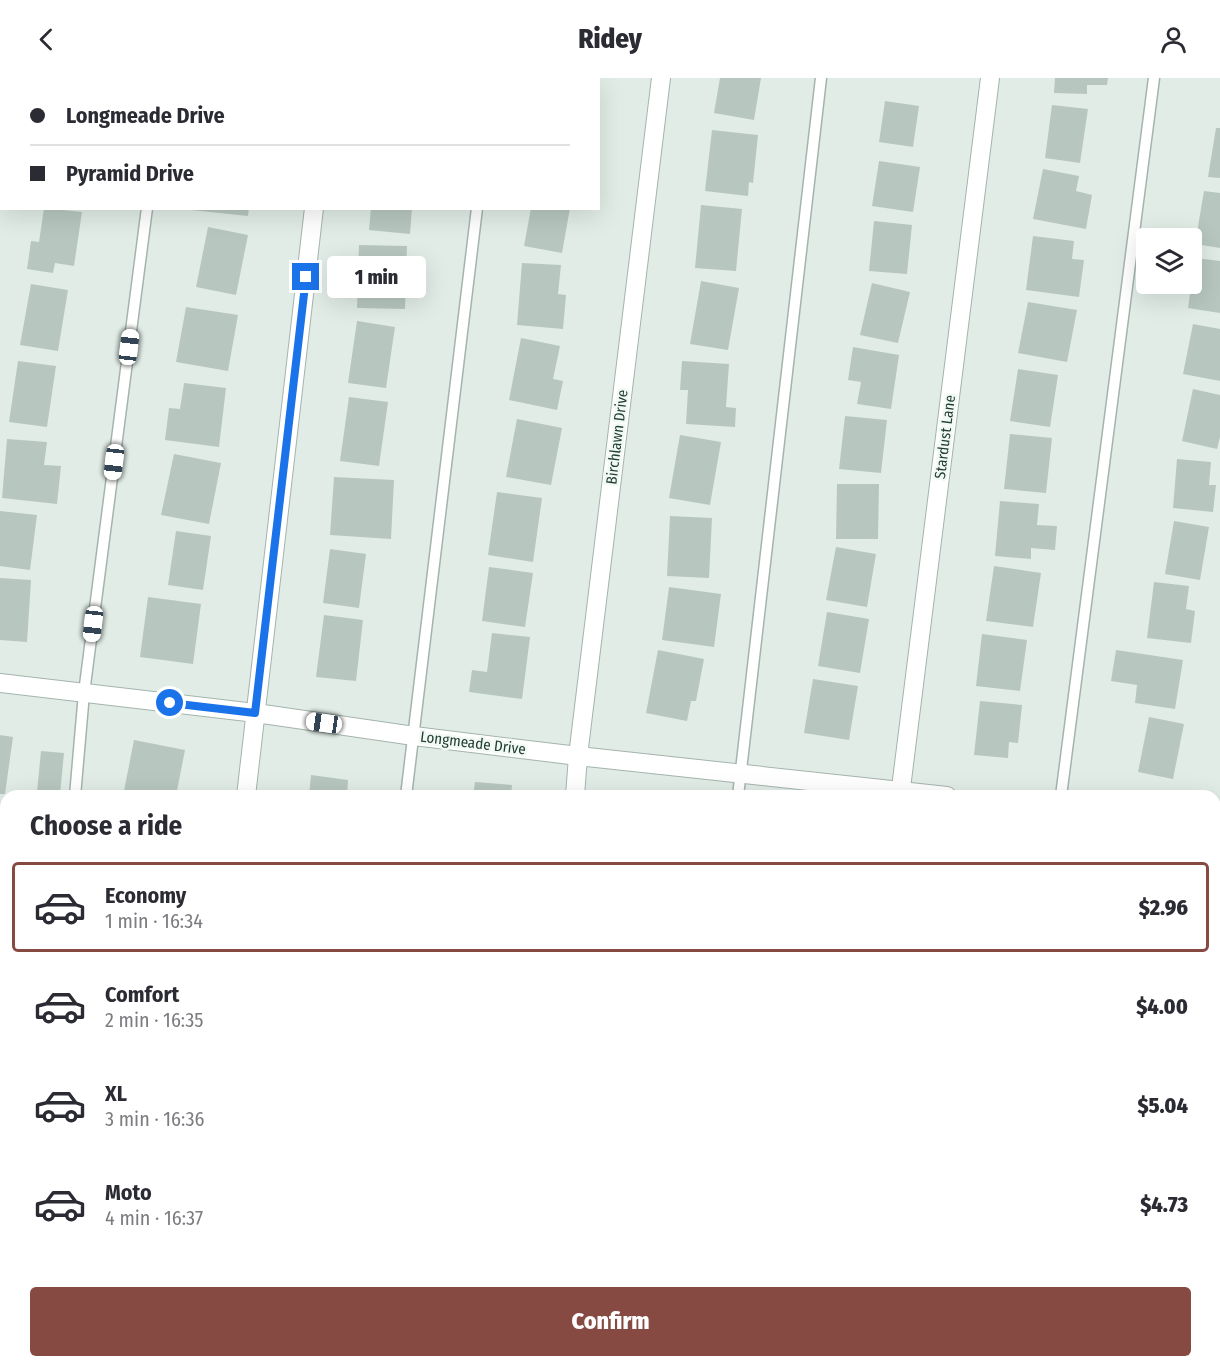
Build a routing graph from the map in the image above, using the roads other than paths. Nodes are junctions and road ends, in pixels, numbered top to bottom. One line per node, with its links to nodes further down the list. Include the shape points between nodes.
1 (661, 78): 12 (street, Birchlawn Drive)
2 (821, 78): 13 (lane)
3 (990, 78): 20 (street, Stardust Lane)
4 (1154, 78): 21 (lane)
5 (147, 210): 9 (lane)
6 (314, 210): 10 (street)
7 (477, 210): 11 (lane)
8 (0, 683): 9 (street, Longmeade Drive)
9 (84, 693): 10 (street, Longmeade Drive); 14 (lane)
10 (255, 713): 11 (street, Longmeade Drive); 15 (street)
11 (414, 736): 12 (street, Longmeade Drive); 16 (lane)
12 (578, 756): 13 (street, Longmeade Drive); 17 (street, Birchlawn Drive)
13 (741, 774): 18 (lane); 19 (street, Longmeade Drive)
14 (76, 790)
15 (247, 790)
16 (407, 790)
17 (575, 790)
18 (739, 790)
19 (868, 790)
20 (901, 790)
21 (1062, 790)

